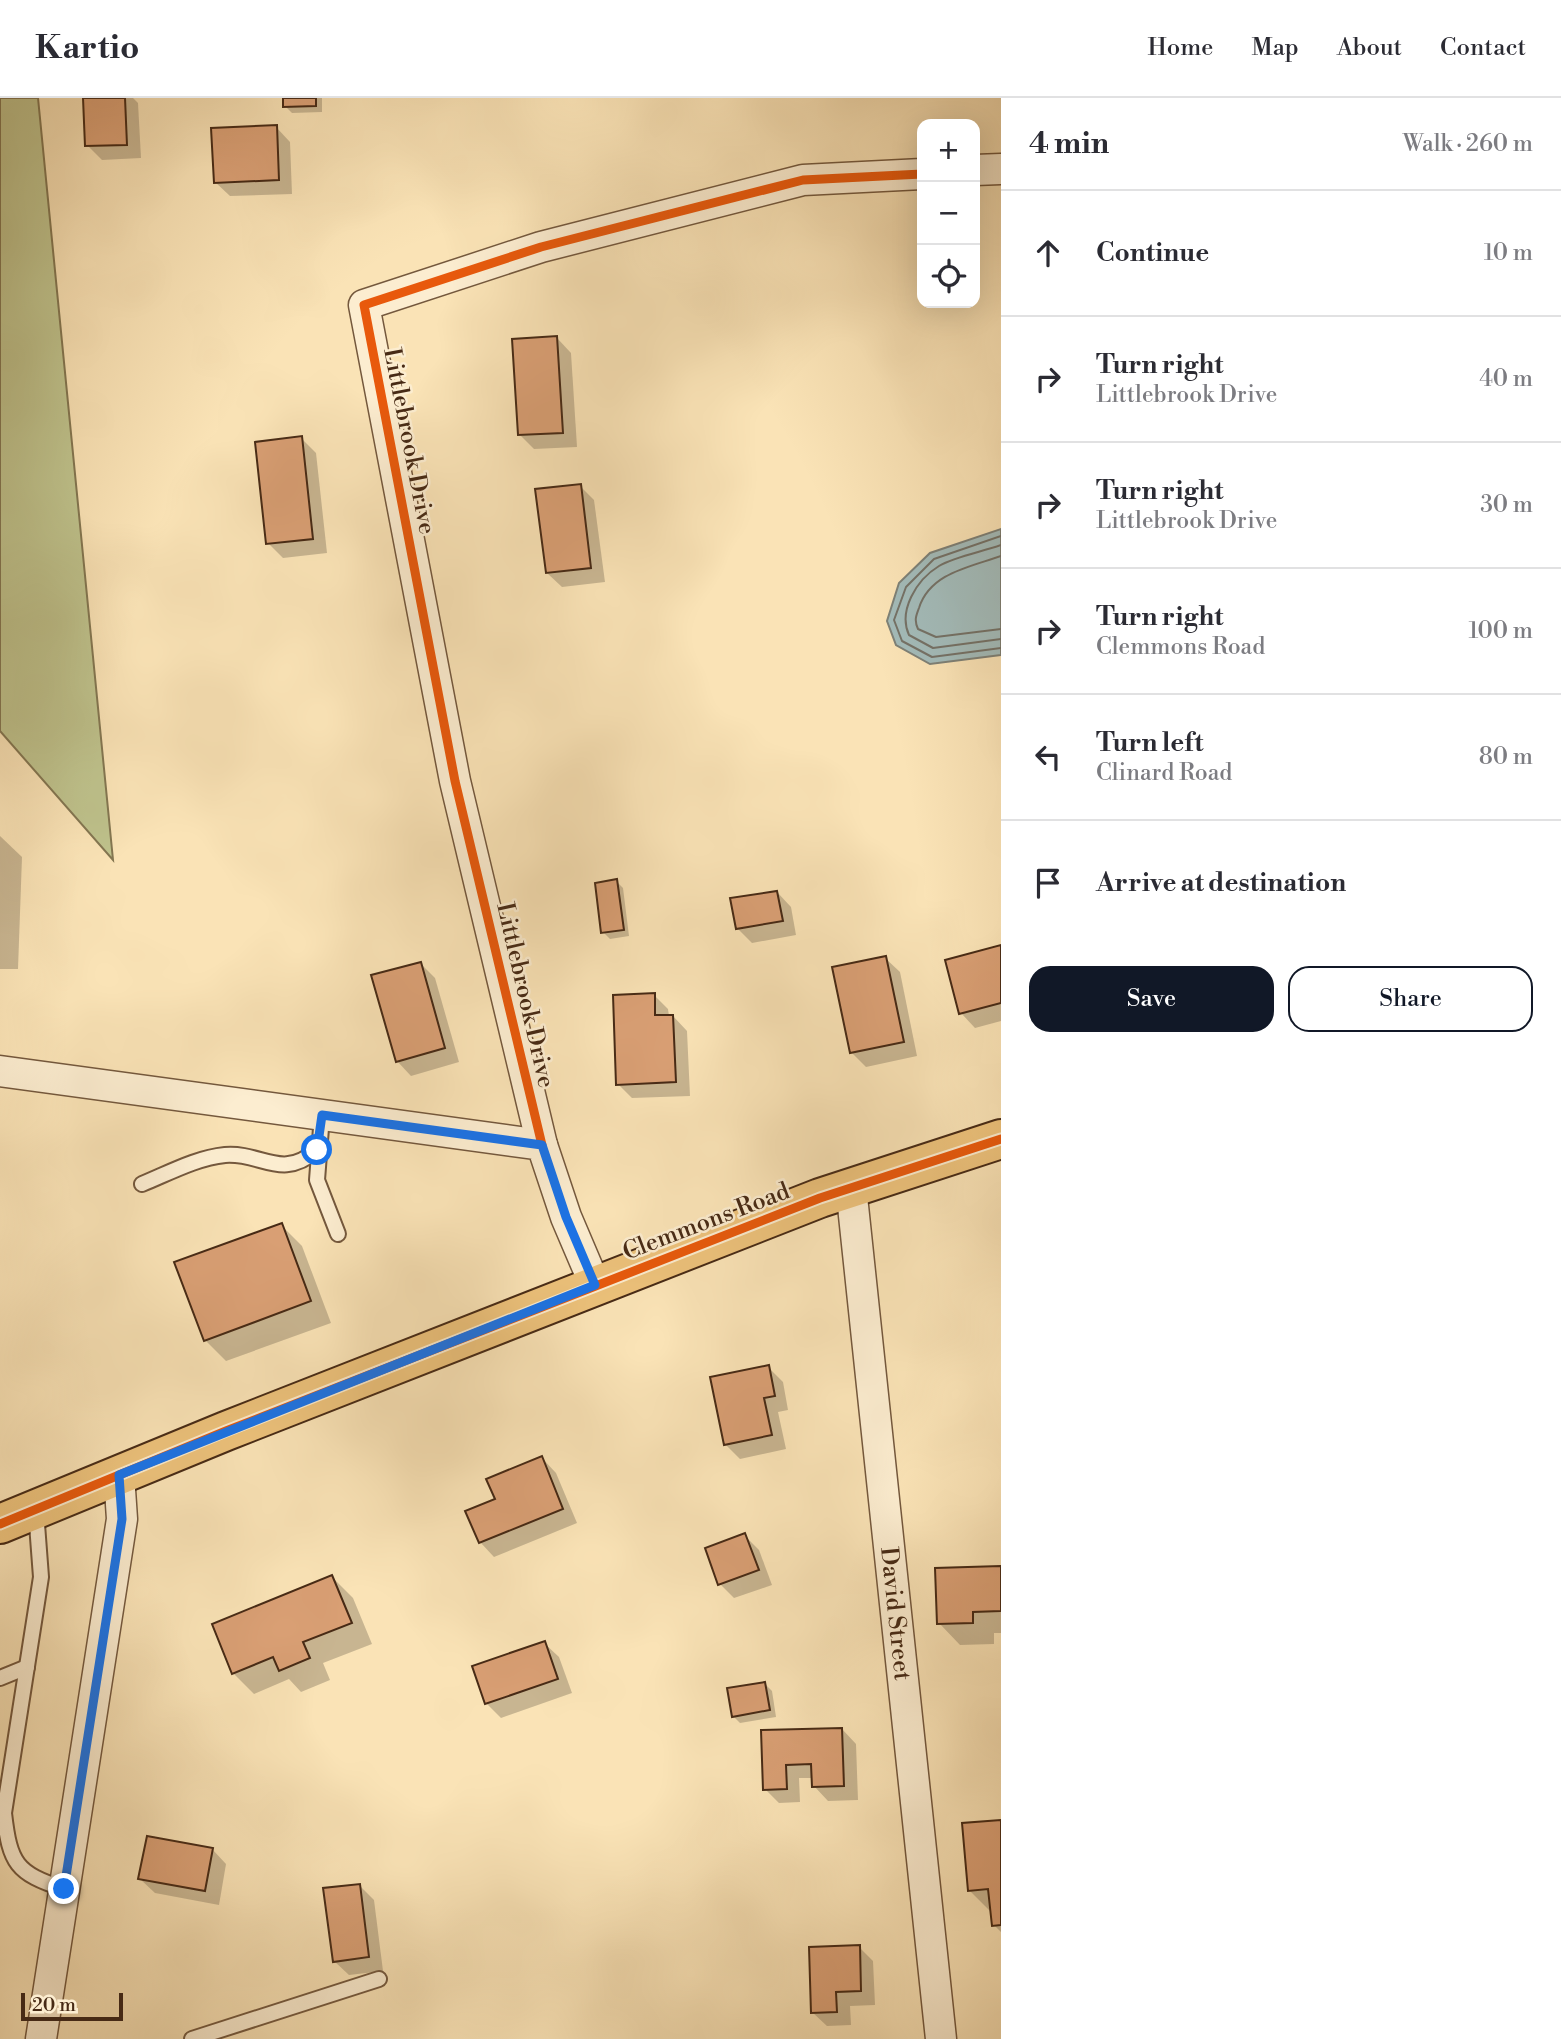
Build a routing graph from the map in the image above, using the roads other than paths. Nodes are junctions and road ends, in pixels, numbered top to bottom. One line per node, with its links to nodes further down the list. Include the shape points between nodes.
1 (1001, 169): 2 (street)
2 (980, 170)
3 (917, 174): 7 (street, Littlebrook Drive, via 803,180 541,247 364,305 455,780)
4 (0, 1070): 5 (street)
5 (322, 1115): 7 (street); 8 (lane)
6 (1001, 1139): 10 (main road, Clemmons Road)
7 (542, 1145): 12 (street, Littlebrook Drive)
8 (317, 1150): 9 (lane, via 303,1162 280,1166 227,1155 198,1161); 11 (lane, via 317,1180)
9 (142, 1184)
10 (851, 1187): 12 (main road, Clemmons Road); 22 (street, David Street)
11 (338, 1234)
12 (595, 1285): 13 (main road, Clemmons Road)
13 (119, 1475): 14 (main road, Clemmons Road); 18 (street, via 122,1519)
14 (36, 1509): 15 (main road, Clemmons Road); 16 (lane, via 41,1577)
15 (0, 1524)
16 (27, 1667): 17 (lane); 18 (lane, via 4,1813 8,1851 30,1877)
17 (0, 1678)
18 (64, 1889): 20 (street)
19 (379, 1979): 21 (lane)
20 (41, 2039)
21 (192, 2039)
22 (941, 2039)

